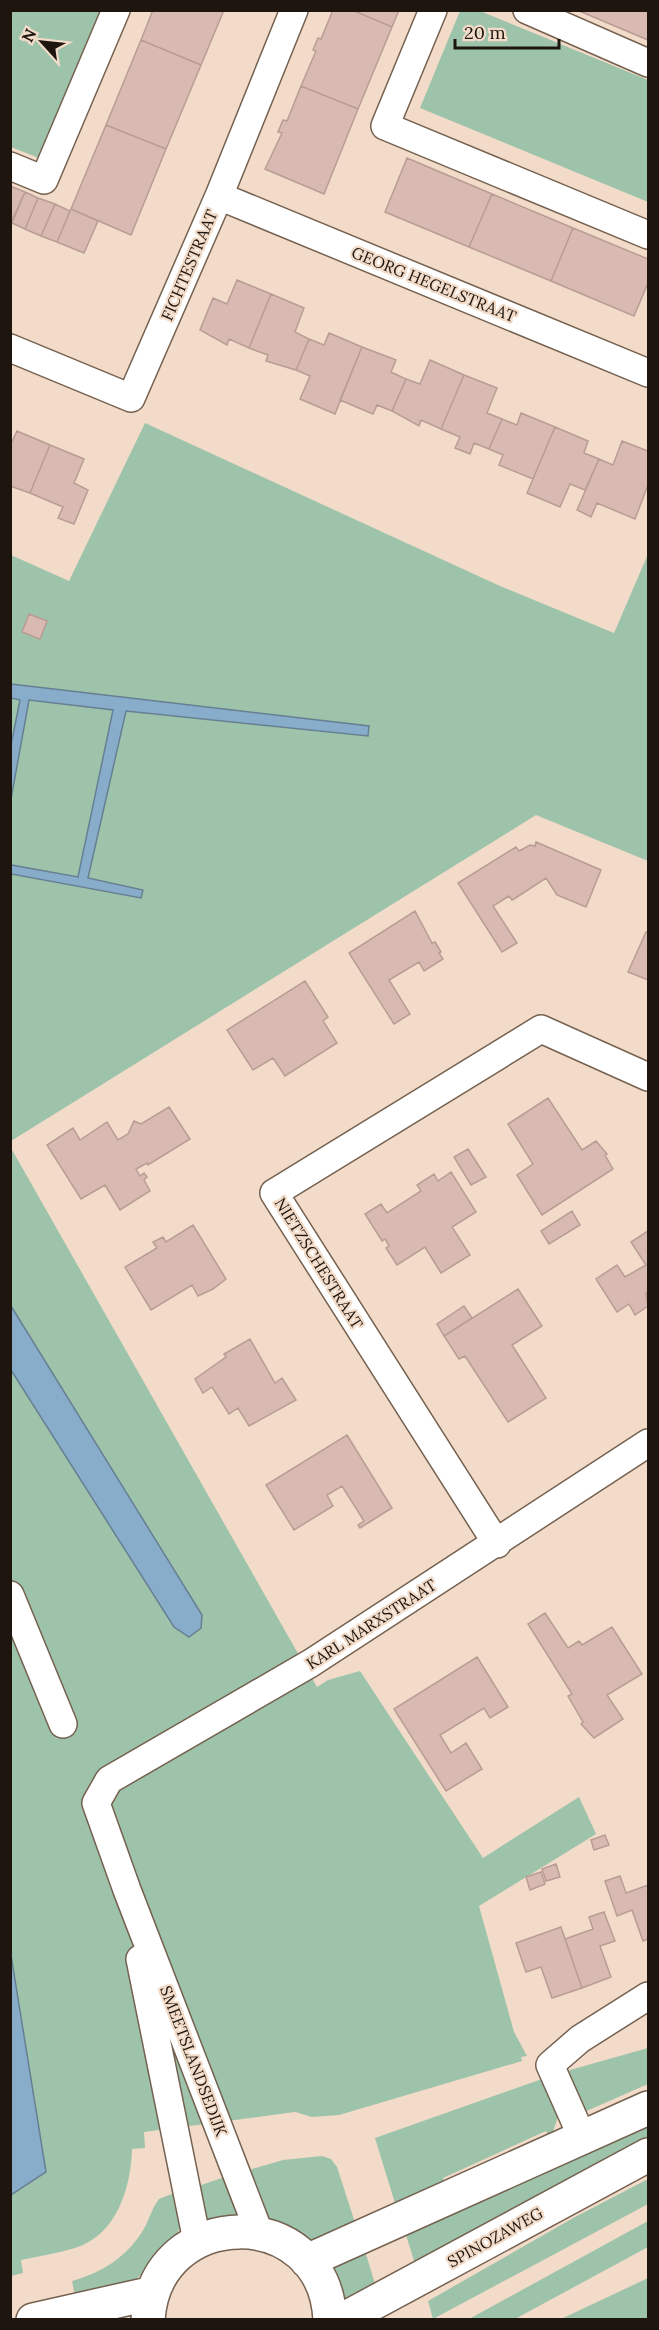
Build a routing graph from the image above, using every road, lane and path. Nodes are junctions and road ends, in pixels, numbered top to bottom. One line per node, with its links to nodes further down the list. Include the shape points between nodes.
1 (116, 10): 6 (street, via 44,180)
2 (294, 10): 7 (street, FICHTESTRAAT)
3 (433, 10): 8 (street, via 385,126)
4 (527, 10): 5 (street)
5 (648, 63)
6 (10, 166)
7 (219, 196): 9 (street, FICHTESTRAAT, via 131,398); 10 (street, GEORG HEGELSTRAAT)
8 (648, 235)
9 (10, 348)
10 (648, 372)
11 (648, 1077): 13 (street, NIETZSCHESTRAAT, via 541,1029 274,1193)
12 (648, 1443): 13 (street, KARL MARXSTRAAT)
13 (497, 1544): 16 (street, KARL MARXSTRAAT, via 311,1663 109,1780)
14 (10, 1595): 15 (street)
15 (63, 1724)
16 (96, 1803): 17 (street, SMEETSLANDSEDIJK)
17 (127, 1890): 22 (street, SMEETSLANDSEDIJK); 23 (street, SMEETSLANDSEDIJK)
18 (648, 1996): 20 (street, via 580,2039 550,2065)
19 (648, 2108): 20 (main road)
20 (582, 2137): 24 (main road)
21 (648, 2155): 28 (main road, SPINOZAWEG)
22 (259, 2232): 23 (main road, via 224,2232); 24 (main road, via 288,2244)
23 (196, 2241): 25 (main road, via 167,2266)
24 (308, 2261): 27 (main road, via 327,2296)
25 (151, 2306): 26 (main road)
26 (33, 2319)
27 (330, 2319)
28 (342, 2319)

